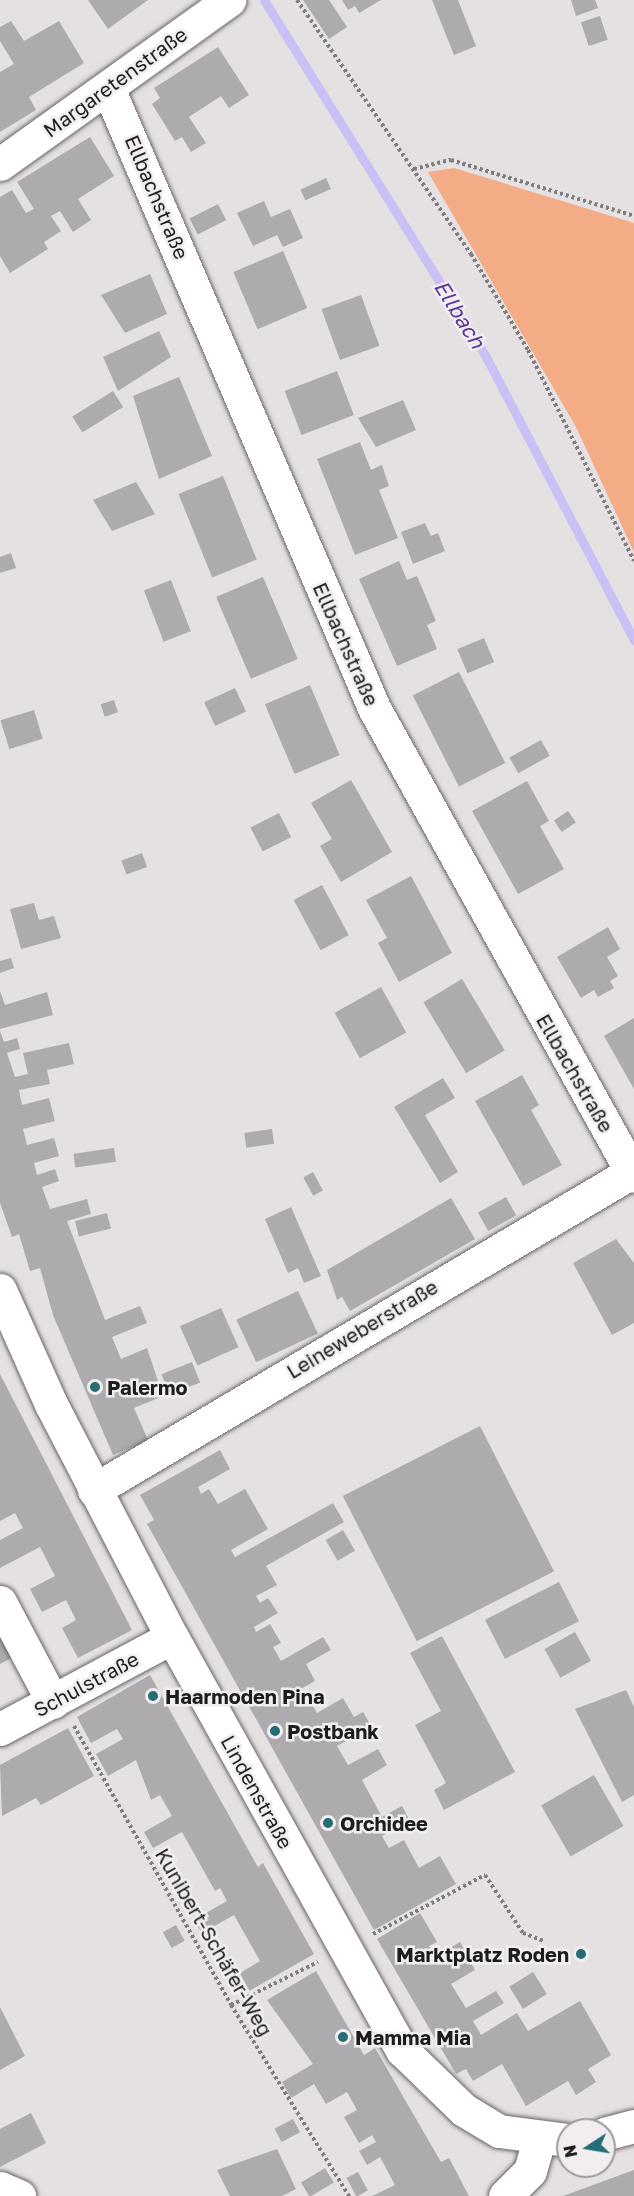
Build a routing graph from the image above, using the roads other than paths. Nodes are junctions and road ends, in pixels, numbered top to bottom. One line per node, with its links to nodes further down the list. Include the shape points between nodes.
1 (229, 0): 2 (street, Margaretenstraße)
2 (108, 88): 3 (street, Margaretenstraße); 4 (street, Ellbachstraße, via 374,708)
3 (0, 164)
4 (633, 1174): 6 (street, Leineweberstraße)
5 (0, 1290): 6 (street, Lindenstraße)
6 (94, 1490): 8 (street, Lindenstraße)
7 (0, 1602): 9 (street)
8 (172, 1637): 9 (street, Schulstraße); 13 (street, Lindenstraße, via 402,2050 432,2083 499,2131)
9 (57, 1700): 10 (street, Schulstraße)
10 (0, 1729)
11 (634, 2126): 12 (street)
12 (616, 2131)
13 (554, 2140): 16 (street)
14 (0, 2188): 15 (street)
15 (19, 2196)
16 (505, 2196)

